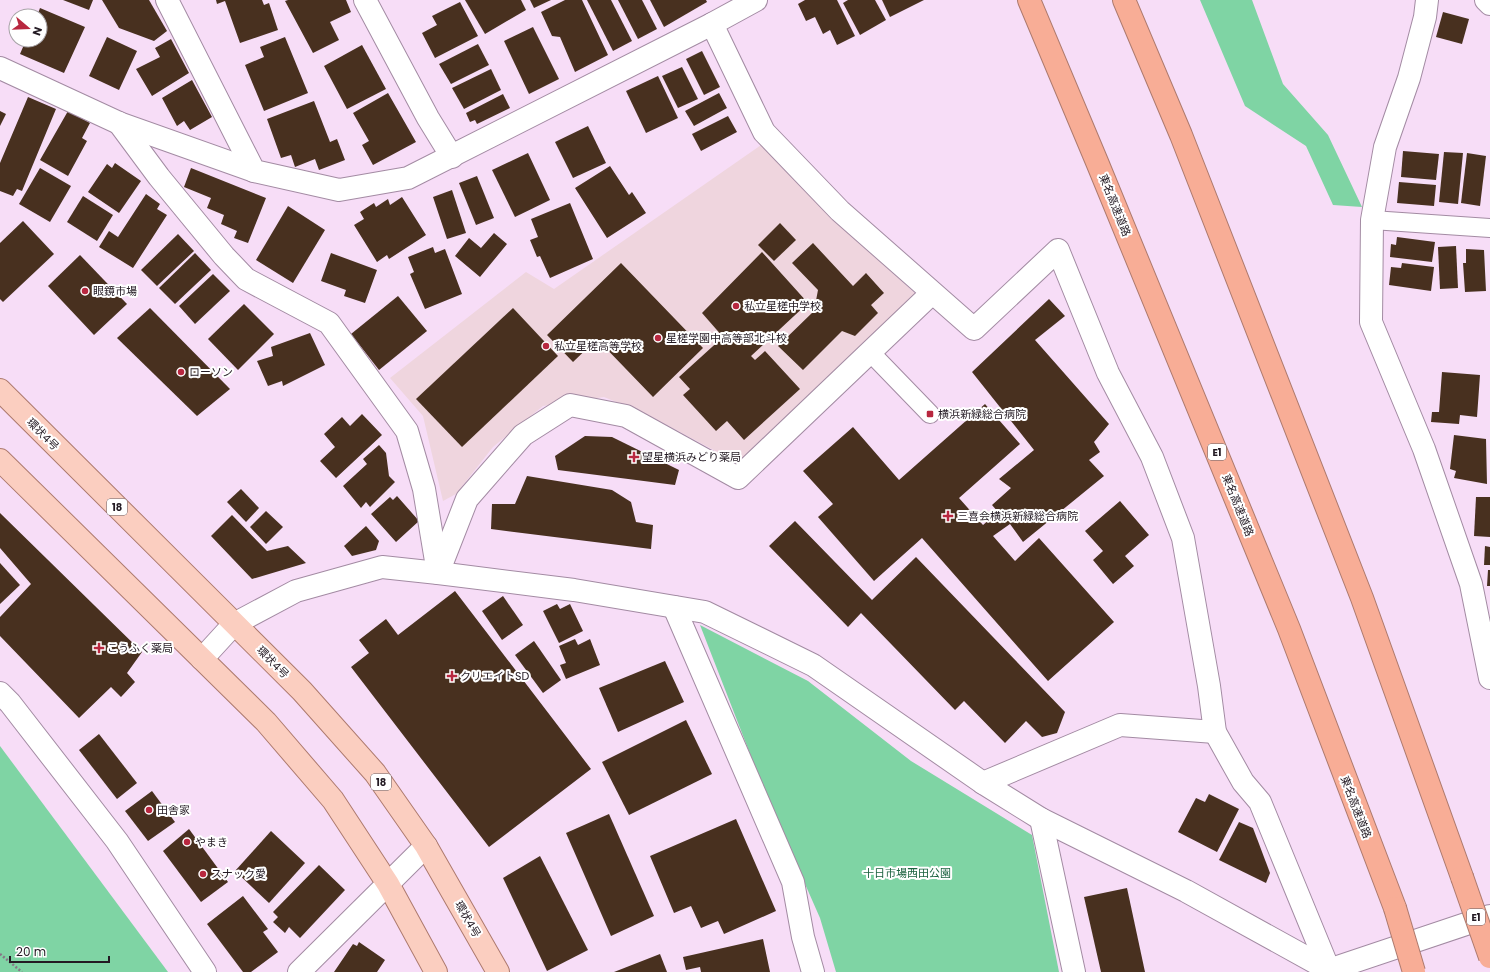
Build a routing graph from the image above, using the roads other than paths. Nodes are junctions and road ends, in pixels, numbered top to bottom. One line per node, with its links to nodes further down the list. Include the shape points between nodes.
1 (167, 0): 13 (street)
2 (365, 0): 12 (street, via 428,118)
3 (756, 0): 9 (street)
4 (1028, 0): 41 (highway, 東名高速道路 / E1, bridge, via 1289,629 1394,908)
5 (1124, 0): 33 (highway, E1, bridge, via 1181,135 1362,598)
6 (1427, 0): 14 (street, via 1409,78 1385,147)
7 (1486, 0): 8 (street)
8 (1490, 4)
9 (712, 24): 12 (street); 16 (street, via 764,132 840,211)
10 (0, 68): 11 (street)
11 (119, 123): 13 (street); 21 (street, via 159,178 246,279 329,323 407,431 424,489)
12 (452, 157): 13 (street, via 408,178 339,190)
13 (254, 171)
14 (1372, 220): 15 (lane); 25 (street, via 1371,322 1424,449 1471,584)
15 (1490, 228)
16 (932, 293): 17 (street); 27 (street, via 974,329 1058,250 1108,373 1152,457 1183,538)
17 (870, 352): 19 (lane); 21 (street, via 738,478 626,416 570,405 523,435 467,498)
18 (0, 390): 23 (main road, 環状4号 / 18)
19 (930, 414)
20 (0, 460): 24 (main road)
21 (438, 573): 22 (street, via 574,590); 23 (street, via 382,567 296,591)
22 (674, 607): 28 (street, via 705,612 812,665); 39 (street, via 793,882 803,937)
23 (234, 624): 24 (street); 30 (main road, 環状4号 / 18, via 302,691 375,773)
24 (202, 659): 31 (main road, via 266,722 333,800)
25 (1490, 678)
26 (0, 693): 35 (street, via 117,841)
27 (1215, 732): 28 (street, via 1120,725); 34 (street, via 1243,782 1260,802)
28 (983, 783): 29 (street)
29 (1041, 819): 34 (street, via 1186,891); 40 (street)
30 (426, 846): 31 (street); 38 (main road, 環状4号 / 18)
31 (388, 884): 36 (street); 37 (main road)
32 (1490, 916): 34 (street)
33 (1490, 956)
34 (1329, 971)
35 (206, 972)
36 (299, 972)
37 (436, 972)
38 (498, 972)
39 (813, 972)
40 (1074, 972)
41 (1414, 972)

